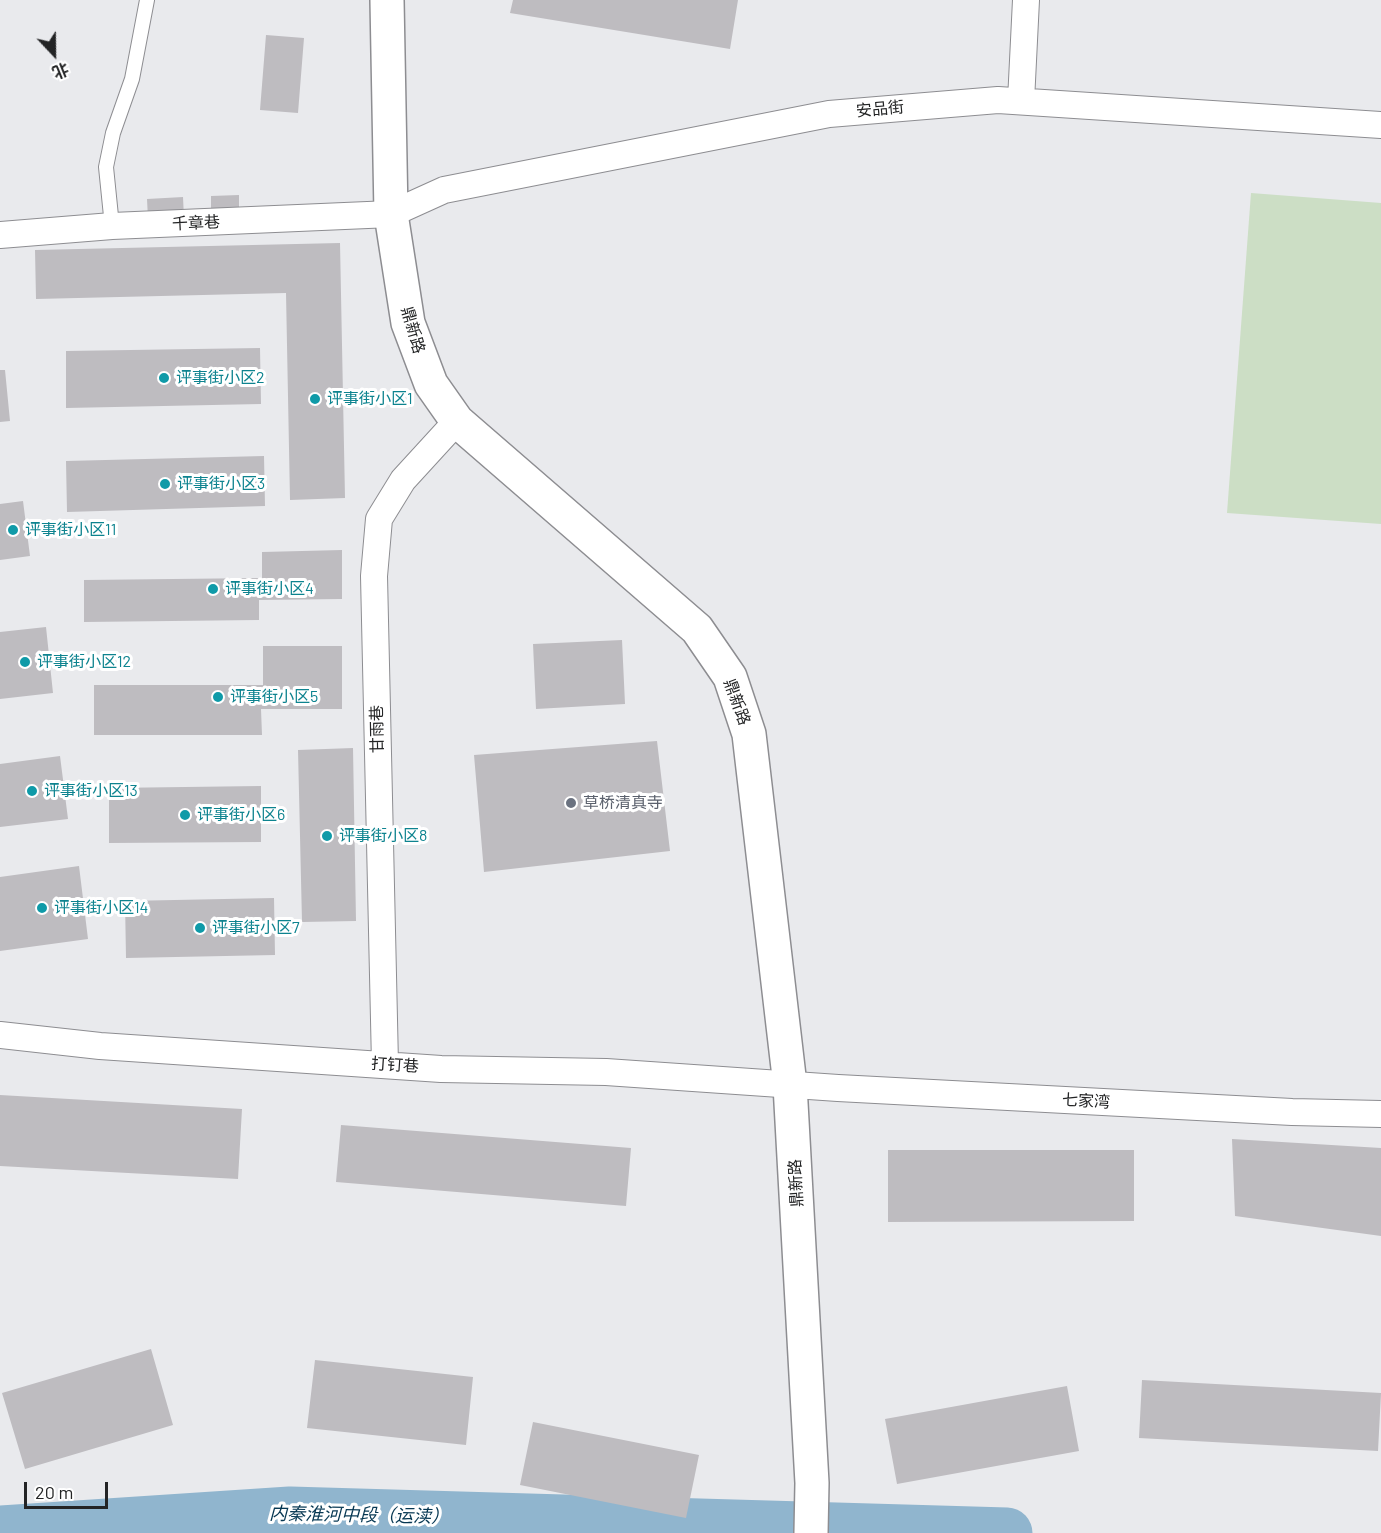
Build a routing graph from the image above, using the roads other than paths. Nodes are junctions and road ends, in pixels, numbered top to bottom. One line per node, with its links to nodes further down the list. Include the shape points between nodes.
1 (147, 0): 7 (lane, via 132,79 112,134 106,167)
2 (387, 0): 6 (street, 鼎新路)
3 (1026, 0): 4 (street)
4 (1021, 101): 5 (street, 安品街); 6 (street, 安品街, via 829,114 444,190)
5 (1381, 125)
6 (391, 214): 7 (street, 千章巷); 9 (street, 鼎新路, via 408,323 431,384)
7 (112, 226): 8 (street, 千章巷)
8 (0, 235)
9 (456, 421): 11 (street, 甘雨巷, via 403,480 379,519 374,576); 12 (street, 鼎新路, via 697,629 730,677 749,734)
10 (0, 1035): 11 (street, 打钉巷, via 100,1046)
11 (385, 1064): 12 (street, 打钉巷, via 606,1072)
12 (790, 1085): 13 (street, 七家湾); 14 (street, 鼎新路, via 812,1482)
13 (1381, 1114)
14 (811, 1533)

